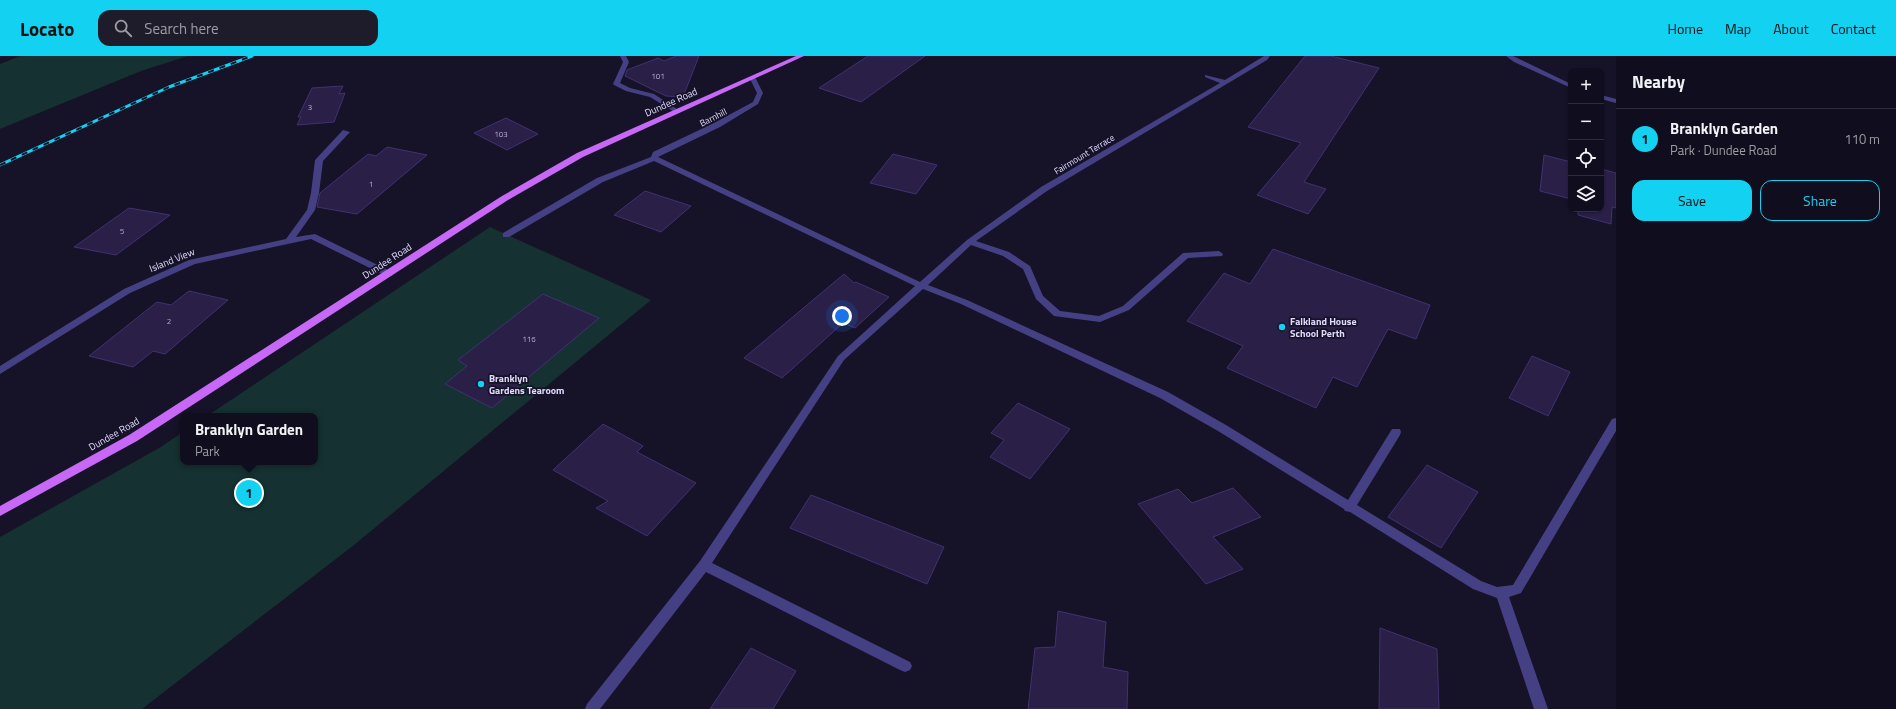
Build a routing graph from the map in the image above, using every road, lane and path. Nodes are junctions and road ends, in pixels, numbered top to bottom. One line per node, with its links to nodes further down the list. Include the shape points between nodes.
1 (623, 56): 11 (street, via 626,62 616,84 628,90 652,95)
2 (801, 56): 6 (main road, Dundee Road)
3 (1267, 56): 7 (street, Fairmount Terrace)
4 (1509, 56): 8 (street)
5 (1207, 76): 7 (street)
6 (753, 79): 11 (main road, Dundee Road); 13 (street, Barnhill, via 760,93 756,103 656,154)
7 (1225, 82): 16 (street, Fairmount Terrace, via 1044,189)
8 (1568, 85)
9 (1604, 98): 10 (street)
10 (1616, 102)
11 (678, 112): 18 (main road, Dundee Road, via 580,155 506,198)
12 (346, 132): 15 (street, via 319,160 311,210)
13 (654, 158): 14 (street, Barnhill, via 600,180); 19 (street)
14 (506, 235)
15 (290, 241): 18 (street, Island View, via 312,236); 20 (street, Island View, via 192,262 177,268 127,291)
16 (970, 242): 17 (street, via 1006,254 1027,268 1039,297 1057,314 1100,319 1126,308 1186,256); 19 (street, Fairmount Terrace)
17 (1219, 254)
18 (389, 274): 24 (main road, Dundee Road, via 133,438)
19 (922, 286): 23 (street, via 964,302 1164,394); 25 (street, Fairmount Terrace, via 841,358)
20 (0, 371)
21 (1616, 422): 26 (street, via 1517,589)
22 (1396, 432): 23 (street)
23 (1349, 508): 26 (street, via 1477,585)
24 (0, 511)
25 (704, 565): 27 (street); 28 (street, Fairmount Terrace)
26 (1502, 594): 29 (street)
27 (905, 666)
28 (592, 709)
29 (1541, 709)

